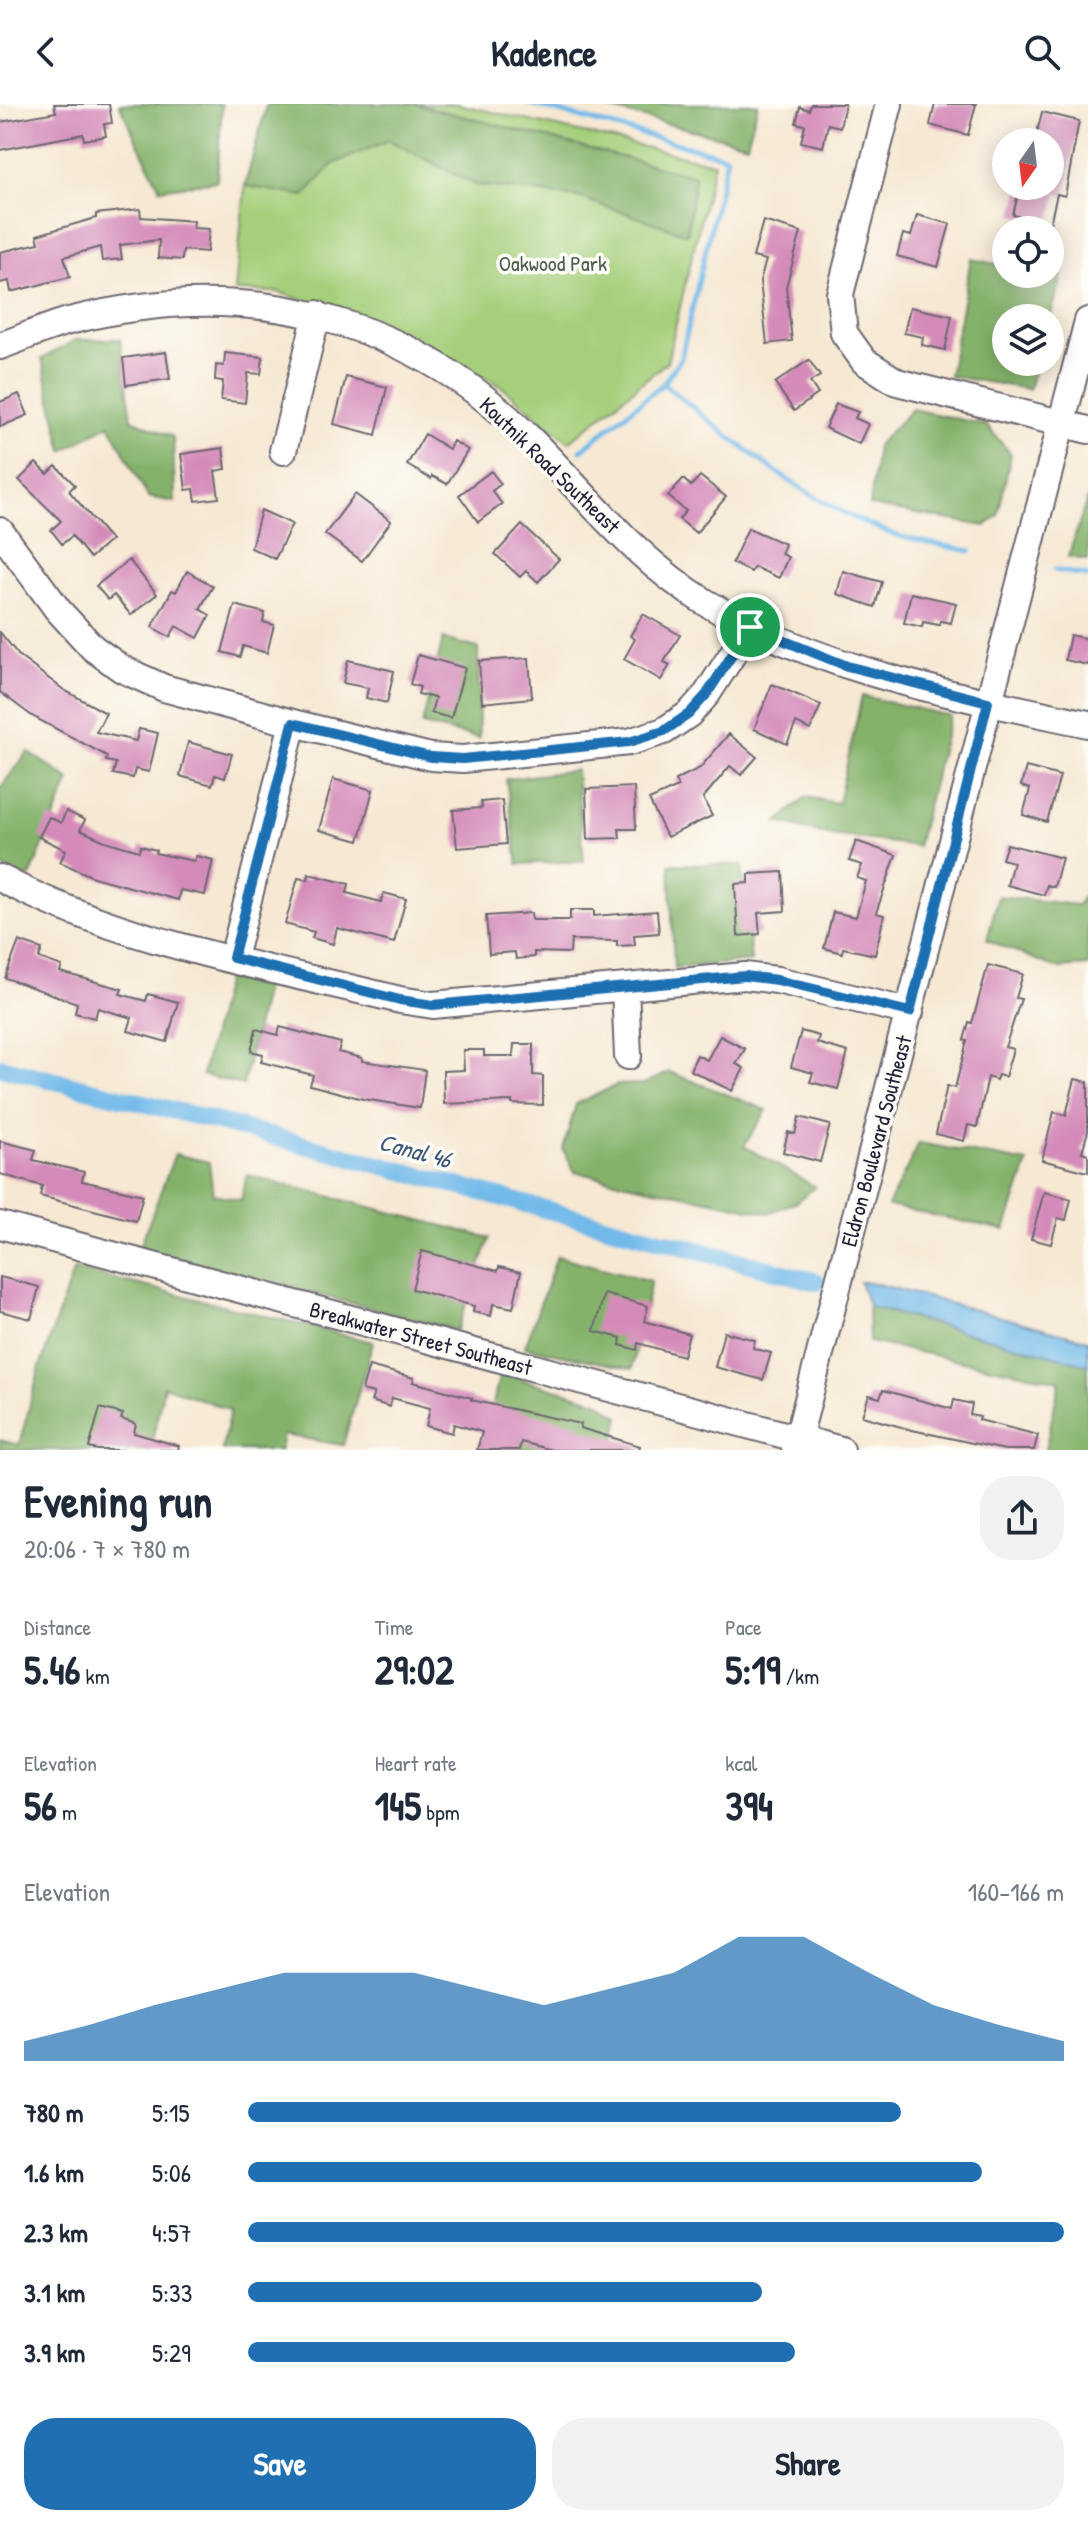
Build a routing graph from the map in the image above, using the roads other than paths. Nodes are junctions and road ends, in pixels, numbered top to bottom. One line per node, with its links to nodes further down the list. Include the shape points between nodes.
1 (889, 104): 5 (street, via 840,294 844,333 864,361 897,382)
2 (317, 314): 4 (street, Koutnik Road Southeast, via 264,304 205,302 68,321); 7 (street); 9 (street, Koutnik Road Southeast, via 409,351 467,384 525,434 640,554 702,600)
3 (1088, 321): 5 (street, Eldron Boulevard Southeast)
4 (0, 346)
5 (1062, 424): 6 (street); 10 (street, Eldron Boulevard Southeast)
6 (1088, 430)
7 (283, 451)
8 (0, 531): 11 (street, via 58,610 93,648 122,669 164,688)
9 (750, 627): 10 (street, Koutnik Road Southeast, via 847,666); 11 (street, via 689,714 664,731 629,742 463,759 431,757)
10 (988, 702): 12 (street, Koutnik Road Southeast); 16 (street, Eldron Boulevard Southeast)
11 (293, 723): 14 (street)
12 (1088, 724)
13 (0, 878): 14 (street, via 41,900 128,932)
14 (233, 958): 15 (street, via 433,1005)
15 (625, 987): 16 (street, via 745,976); 17 (street)
16 (910, 1012): 19 (street, Eldron Boulevard Southeast)
17 (628, 1056)
18 (0, 1225): 19 (street, Breakwater Street Southeast)
19 (796, 1444): 20 (street, Breakwater Street Southeast)
20 (841, 1450)

